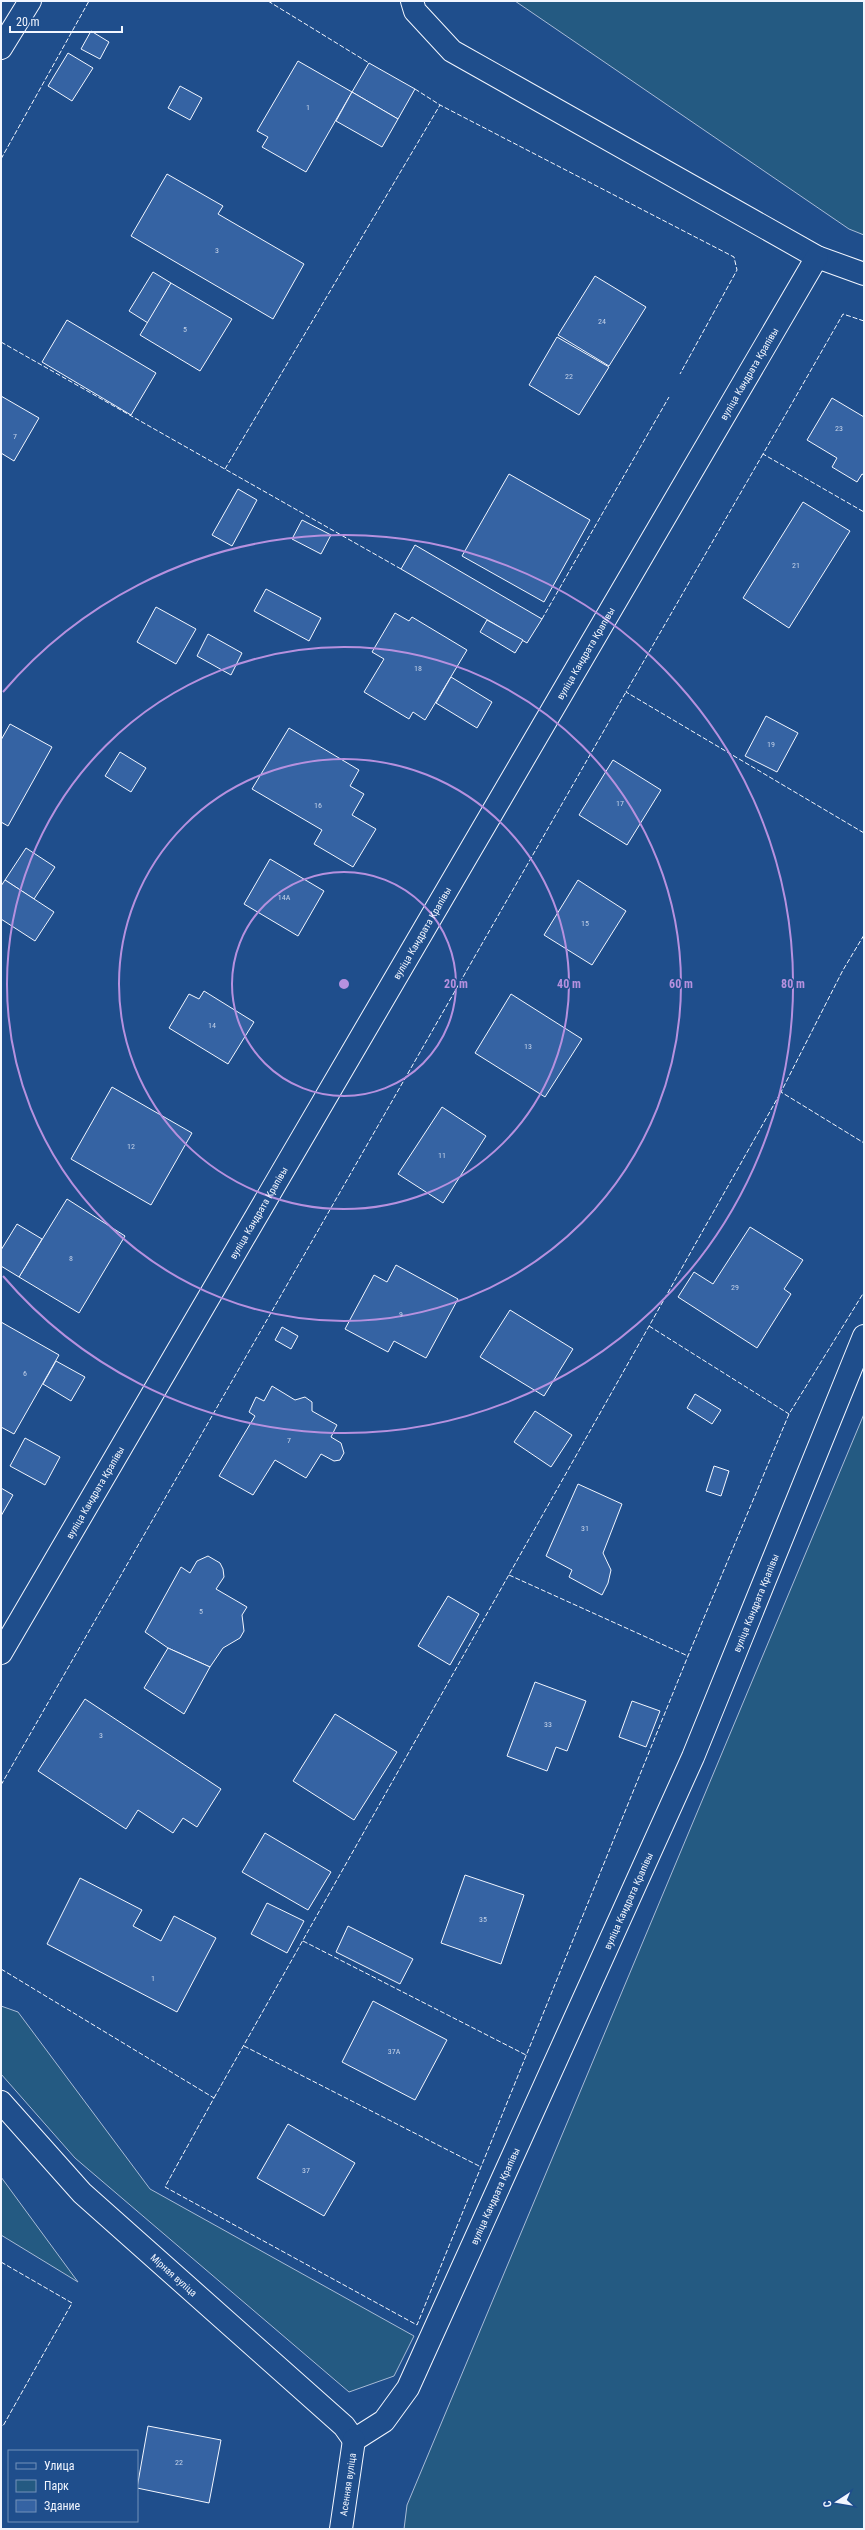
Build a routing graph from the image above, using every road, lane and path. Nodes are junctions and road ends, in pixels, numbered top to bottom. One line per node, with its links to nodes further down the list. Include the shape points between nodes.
1 (30, 1): 3 (street)
2 (412, 1): 4 (street, via 415,11 452,51)
3 (1, 48)
4 (817, 257): 5 (street); 7 (street, вуліца Кандрата Крапівы)
5 (864, 274)
6 (864, 1336): 9 (street, вуліца Кандрата Крапівы, via 693,1756 408,2388 384,2421)
7 (1, 1653)
8 (1, 2102): 9 (street, Мірная вуліца, via 82,2193 344,2426)
9 (354, 2440): 10 (street, Асенняя вуліца)
10 (341, 2529)

